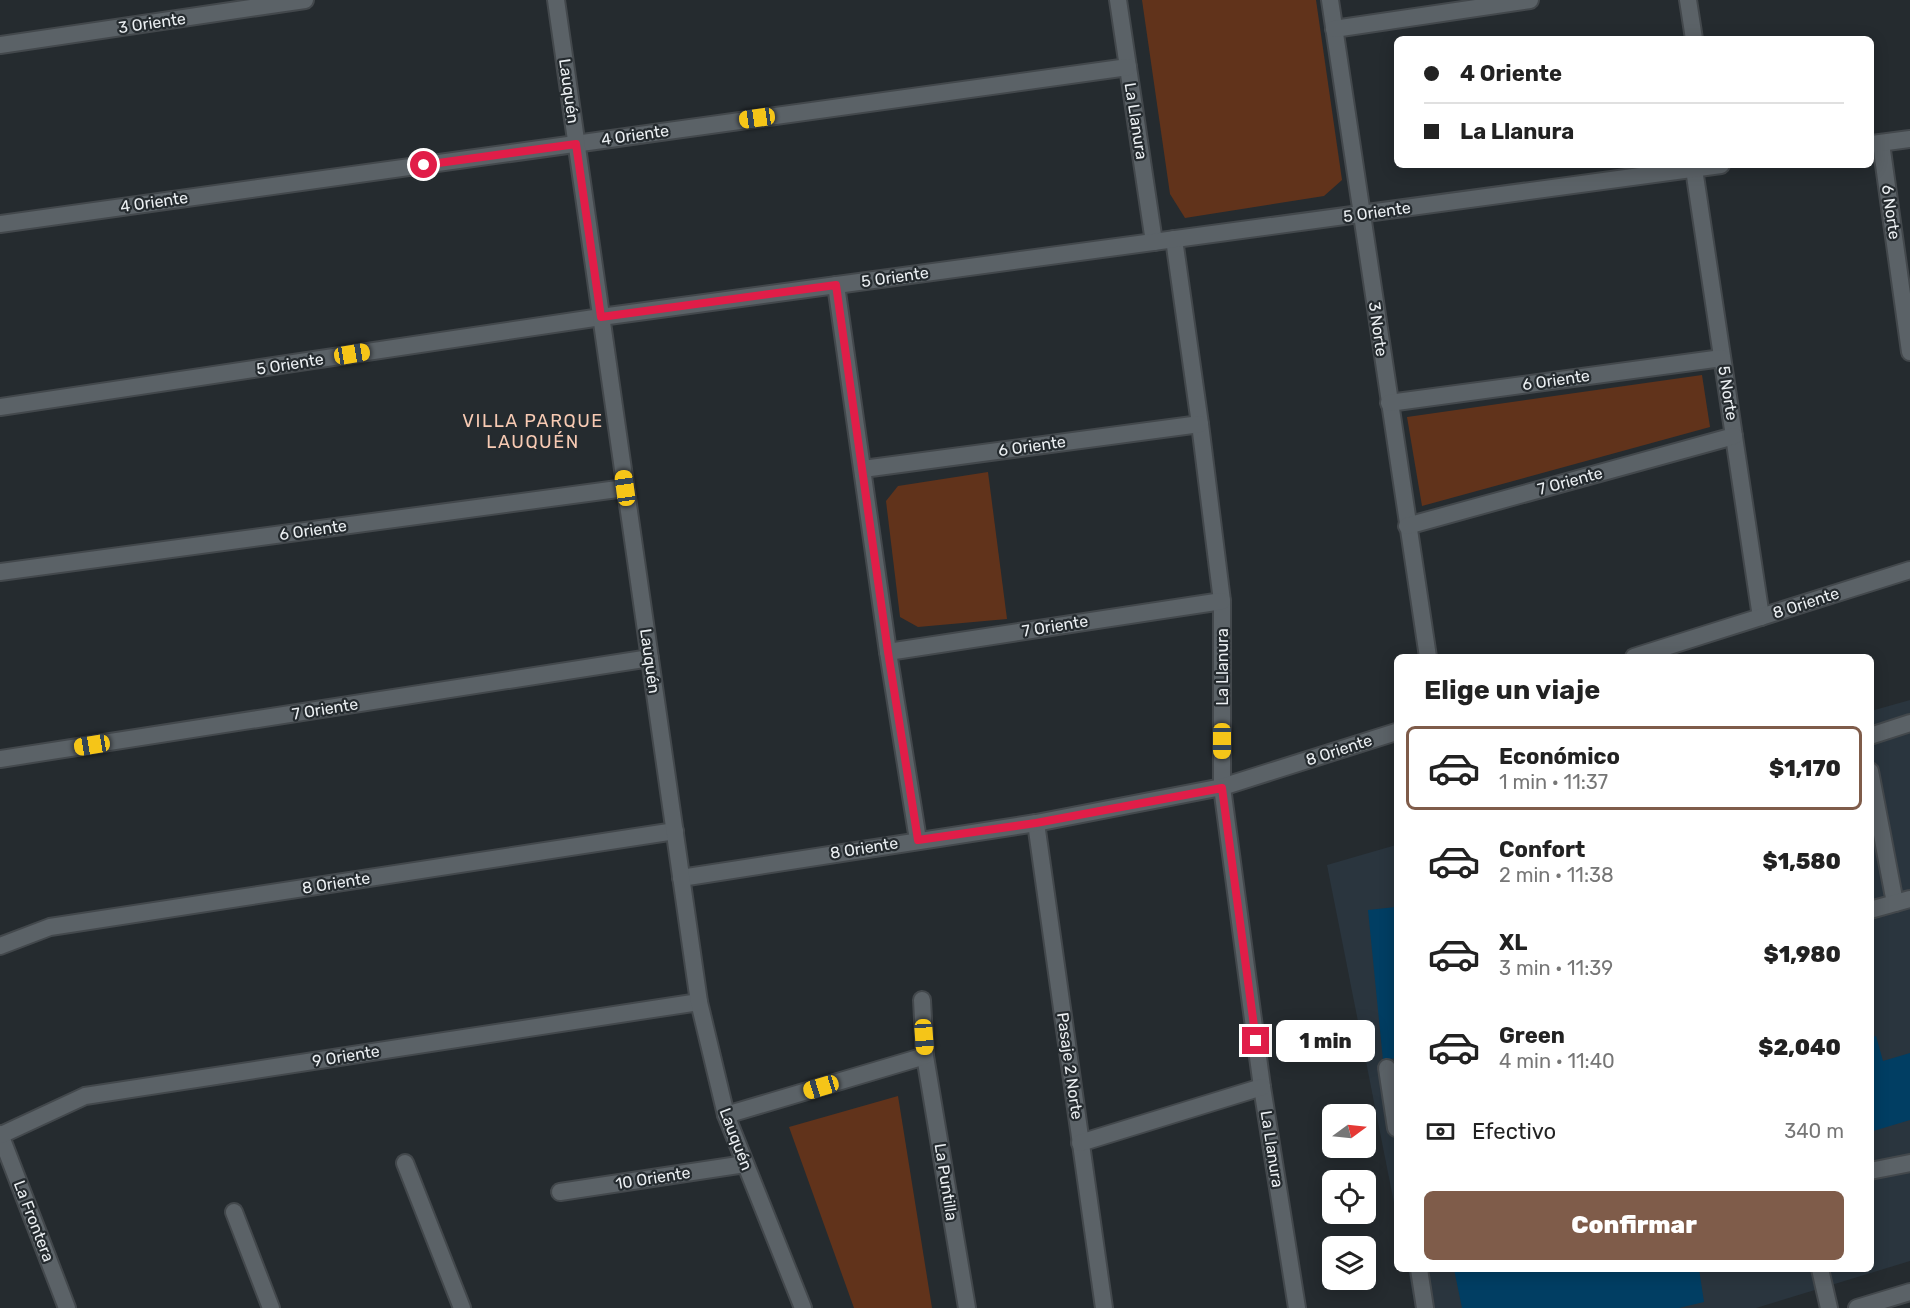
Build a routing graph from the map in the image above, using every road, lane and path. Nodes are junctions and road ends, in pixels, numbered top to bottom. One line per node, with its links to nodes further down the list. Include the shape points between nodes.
1 (305, 0): 9 (street, 3 Oriente)
2 (556, 0): 12 (street, Lauquén)
3 (1118, 0): 10 (street, La Llanura)
4 (1329, 0): 7 (street, 3 Norte)
5 (1530, 0): 7 (street)
6 (1688, 0): 8 (street)
7 (1334, 28): 16 (street, 3 Norte)
8 (1694, 36)
9 (0, 45)
10 (1128, 67): 12 (street, 4 Oriente); 19 (street, La Llanura)
11 (1910, 139): 13 (street)
12 (576, 144): 17 (street, 4 Oriente); 21 (street, Lauquén)
13 (1876, 144): 22 (street, 6 Norte)
14 (1701, 168): 15 (street, 5 Oriente)
15 (1694, 169): 16 (street, 5 Oriente); 23 (street, 5 Norte)
16 (1361, 214): 18 (street, 5 Oriente); 24 (street, 3 Norte)
17 (0, 224)
18 (1174, 239): 19 (street, 5 Oriente); 26 (street, La Llanura)
19 (1154, 242): 20 (street, 5 Oriente)
20 (836, 285): 21 (street, 5 Oriente); 28 (street)
21 (601, 317): 25 (street, 5 Oriente); 29 (street, Lauquén)
22 (1910, 352)
23 (1722, 358): 24 (street, 6 Oriente); 27 (street, 5 Norte)
24 (1389, 403): 30 (street, 3 Norte)
25 (0, 407)
26 (1200, 424): 28 (street, 6 Oriente); 33 (street, La Llanura)
27 (1734, 436): 30 (street, 7 Oriente); 34 (street, 5 Norte)
28 (863, 469): 35 (street)
29 (625, 488): 32 (street, 6 Oriente); 38 (street, Lauquén)
30 (1407, 526): 36 (street, 3 Norte)
31 (1910, 570): 34 (street, 8 Oriente)
32 (0, 572)
33 (1222, 601): 35 (street, 7 Oriente); 44 (street, La Llanura)
34 (1761, 617): 37 (street, 8 Oriente)
35 (888, 652): 47 (street)
36 (1428, 654)
37 (1644, 654)
38 (650, 658): 42 (street, 7 Oriente); 46 (street, Lauquén)
39 (1910, 723): 41 (street)
40 (1394, 733): 44 (street, 8 Oriente)
41 (1874, 735)
42 (0, 759)
43 (1874, 787): 49 (street)
44 (1222, 788): 45 (street, 8 Oriente); 56 (street, La Llanura)
45 (1036, 823): 47 (street, 8 Oriente); 60 (street, Pasaje 2 Norte)
46 (675, 831): 48 (street, Lauquén); 51 (street, 8 Oriente, via 50,927)
47 (918, 840): 48 (street, 8 Oriente)
48 (681, 878): 53 (street, Lauquén)
49 (1903, 901): 50 (street)
50 (1874, 909)
51 (0, 946)
52 (922, 1000): 54 (street, La Puntilla)
53 (699, 1002): 57 (street, Lauquén); 59 (street, 9 Oriente, via 85,1096)
54 (925, 1056): 57 (street); 74 (street, La Puntilla)
55 (1387, 1068): 58 (street)
56 (1262, 1087): 60 (street); 76 (street, La Llanura)
57 (726, 1115): 63 (street, Lauquén)
58 (1394, 1115)
59 (0, 1135): 70 (street, La Frontera)
60 (1080, 1143): 75 (street, Pasaje 2 Norte)
61 (405, 1163): 72 (street)
62 (1910, 1163): 64 (street)
63 (746, 1164): 65 (street, 10 Oriente); 73 (street, Lauquén)
64 (1874, 1170)
65 (560, 1192)
66 (234, 1212): 71 (street)
67 (1419, 1272): 77 (street)
68 (1821, 1272): 78 (street)
69 (1910, 1292): 79 (street)
70 (67, 1308)
71 (271, 1308)
72 (462, 1308)
73 (803, 1308)
74 (967, 1308)
75 (1104, 1308)
76 (1297, 1308)
77 (1425, 1308)
78 (1829, 1308)
79 (1857, 1308)

